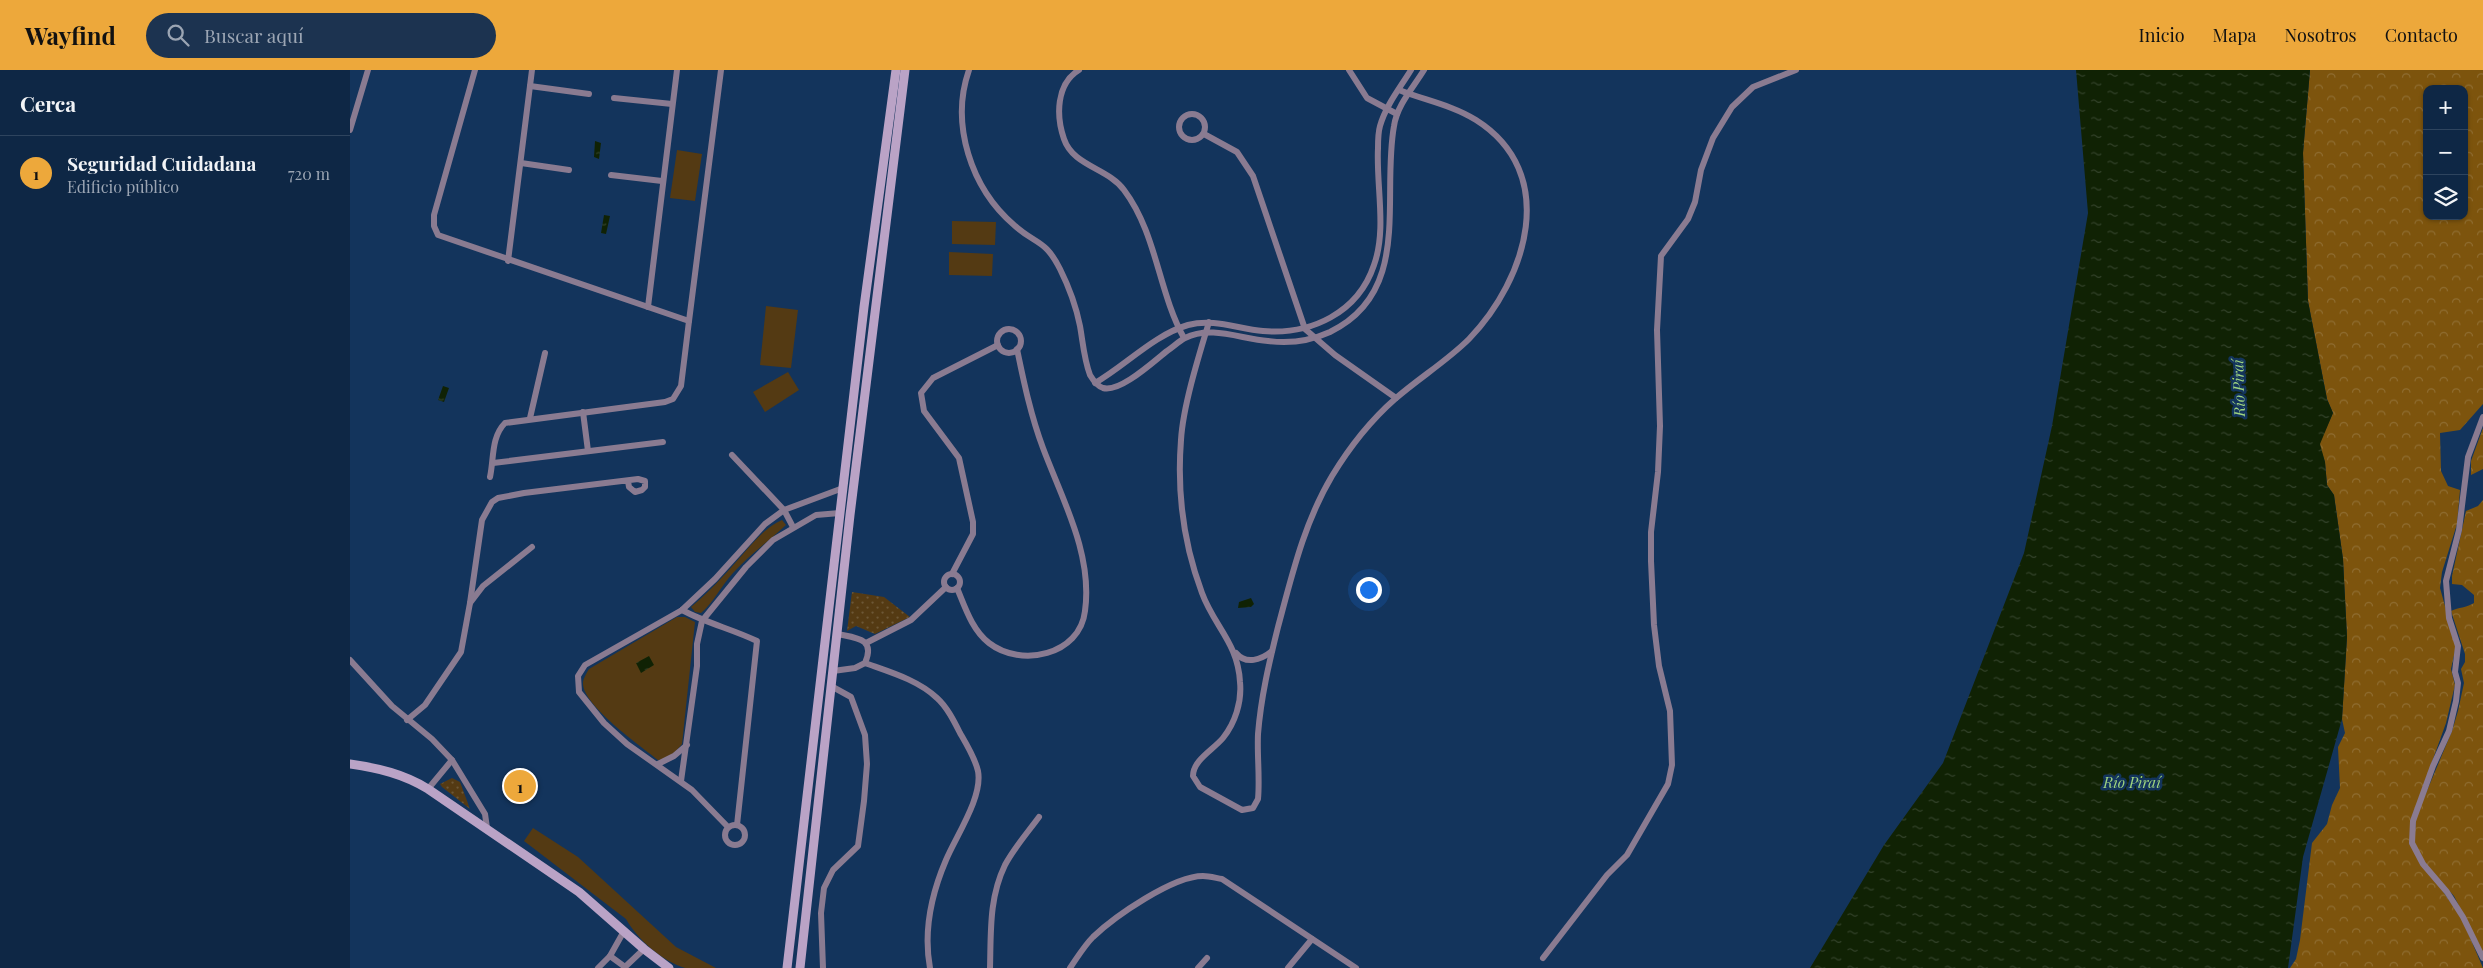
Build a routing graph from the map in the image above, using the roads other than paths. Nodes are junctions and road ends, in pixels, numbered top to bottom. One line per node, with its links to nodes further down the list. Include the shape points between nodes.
1 (368, 70): 22 (street)
2 (475, 70): 28 (street, via 434,215 434,226 438,235)
3 (532, 70): 14 (street)
4 (677, 70): 19 (street)
5 (721, 70): 30 (street)
6 (896, 70): 51 (main road)
7 (905, 70): 54 (main road)
8 (969, 70): 40 (street, via 961,119 969,158 978,178 1001,210 1014,225 1044,244 1060,270 1074,302 1086,366)
9 (1079, 70): 32 (street, via 1064,84 1061,97 1060,126 1065,142 1074,155 1105,173 1124,190 1150,241 1169,307)
10 (1349, 70): 20 (street, via 1367,98)
11 (1411, 70): 15 (street)
12 (1424, 70): 17 (street)
13 (1796, 70): 87 (street, via 1753,87 1732,107 1713,138 1688,219 1661,256 1656,330 1660,426 1651,561 1654,625 1659,666 1670,711 1672,765 1668,784 1627,854 1607,874)
14 (530, 86): 16 (street); 24 (street)
15 (1399, 90): 17 (street); 20 (street)
16 (589, 94)
17 (1409, 94): 21 (street); 41 (street, via 1460,111 1493,134 1512,157 1521,176 1528,218 1516,270 1500,301 1458,349)
18 (614, 98): 19 (street)
19 (672, 104): 27 (street)
20 (1387, 109): 21 (street); 33 (street, via 1378,135 1379,232 1374,265 1364,286 1343,309 1329,320)
21 (1397, 114): 36 (street, via 1390,158 1390,245 1382,276 1352,317)
22 (350, 130)
23 (1204, 134): 23 (street, via 1204,123 1196,115 1181,121 1179,127 1184,137 1194,140); 33 (street, via 1237,152 1254,176)
24 (521, 163): 25 (street); 28 (street)
25 (569, 170)
26 (610, 175): 27 (street)
27 (662, 181): 29 (street)
28 (508, 260): 29 (street)
29 (648, 307): 30 (street)
30 (689, 322): 42 (street, via 681,386 673,399)
31 (1209, 322): 32 (street); 33 (street, via 1262,331); 34 (street)
32 (1179, 328): 35 (street); 40 (street)
33 (1305, 329): 36 (street)
34 (1206, 332): 35 (street); 36 (street, via 1268,341); 65 (street, via 1181,438 1182,505 1189,551 1200,586)
35 (1184, 338): 40 (street, via 1118,386 1104,388)
36 (1316, 339): 41 (street)
37 (998, 345): 38 (street, via 1007,352); 38 (street, via 999,334 1010,329 1021,338); 57 (street, via 933,378 920,393 924,411 958,458 973,522 973,534)
38 (1017, 349): 59 (street, via 1032,415 1082,556 1086,594 1083,622 1071,641 1050,652 1038,656 1012,653 990,643 980,633)
39 (545, 353): 44 (street)
40 (1096, 383)
41 (1396, 398): 66 (street, via 1355,442 1332,476 1309,520 1291,574)
42 (583, 412): 44 (street); 46 (street)
43 (2483, 417): 88 (street, via 2468,457 2459,530 2446,581 2450,618 2458,646 2456,702 2449,731 2413,821 2412,843 2422,864 2447,892)
44 (530, 418): 48 (street, via 505,423 499,429)
45 (663, 442): 46 (street)
46 (588, 451): 48 (street)
47 (732, 455): 52 (street)
48 (493, 463): 49 (street)
49 (490, 477)
50 (628, 481): 60 (street, via 524,493 492,502 482,520)
51 (843, 488): 52 (street); 53 (main road)
52 (784, 510): 55 (street); 61 (street, via 764,524)
53 (840, 513): 54 (main road); 55 (street, via 816,515); 92 (main road)
54 (850, 515): 63 (main road)
55 (793, 527): 62 (street, via 773,540 746,567)
56 (532, 547): 60 (street, via 483,586)
57 (952, 574): 58 (street, via 945,579); 59 (street, via 959,580)
58 (946, 587): 59 (street, via 951,590); 64 (street, via 916,616)
59 (957, 588)
60 (470, 603): 71 (street, via 461,652 425,705)
61 (682, 610): 62 (street); 75 (street, via 585,665 578,676 579,692 604,723 627,744)
62 (702, 621): 72 (street); 79 (street, via 757,641)
63 (837, 634): 64 (street); 69 (main road)
64 (866, 643): 68 (street, via 869,649)
65 (1235, 652): 66 (street, via 1250,660 1263,658); 66 (street, via 1240,682 1239,705 1223,738 1194,767 1193,776 1200,787 1242,810 1253,808 1258,800 1258,736)
66 (1272, 652)
67 (350, 660): 71 (street)
68 (866, 663): 69 (street); 95 (street, via 913,682 938,698 962,737 978,772 976,795 930,907 927,941)
69 (833, 671): 70 (main road)
70 (831, 686): 93 (main road); 94 (street, via 851,697 865,735 867,764 858,846 833,870 824,888 821,913)
71 (407, 720): 73 (street)
72 (686, 745): 75 (street); 76 (street)
73 (452, 760): 77 (street); 81 (street, via 485,814)
74 (350, 764): 77 (main road, via 405,776)
75 (658, 764): 76 (street)
76 (681, 781): 80 (street)
77 (428, 788): 81 (main road)
78 (1039, 817): 96 (street, via 1006,863 996,886 990,930)
79 (737, 825): 80 (street); 80 (street, via 745,834 743,841 737,844 730,844 726,839)
80 (728, 827)
81 (487, 828): 82 (main road, via 579,892)
82 (624, 931): 84 (main road); 85 (street)
83 (1312, 939): 97 (street, via 1222,879 1203,876 1186,879 1164,889 1115,920 1092,938); 99 (street); 100 (street)
84 (644, 949): 90 (street); 91 (main road)
85 (610, 956): 89 (street); 90 (street)
86 (1207, 958): 98 (street)
87 (1543, 958)
88 (2483, 958)
89 (598, 968)
90 (625, 968)
91 (669, 968)
92 (787, 968)
93 (800, 968)
94 (823, 968)
95 (930, 968)
96 (990, 968)
97 (1070, 968)
98 (1198, 968)
99 (1288, 968)
100 (1356, 968)

